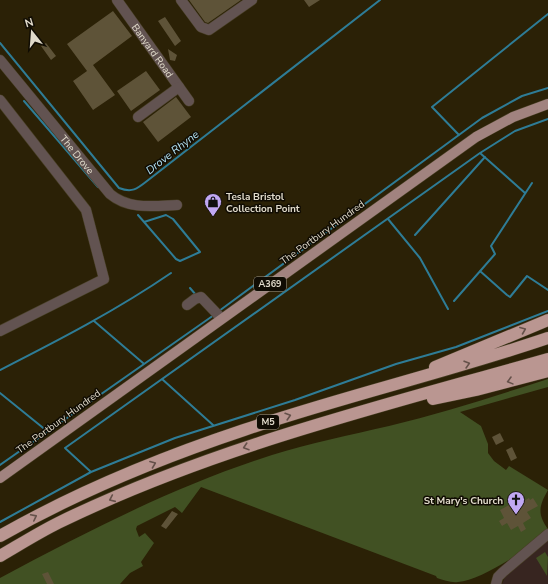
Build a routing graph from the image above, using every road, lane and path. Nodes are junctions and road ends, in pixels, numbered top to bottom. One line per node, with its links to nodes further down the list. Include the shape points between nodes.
1 (117, 0): 5 (street, Banyard Road)
2 (181, 0): 3 (street, via 201,26 209,30)
3 (252, 0)
4 (0, 60): 10 (street, The Drove, via 118,201 130,205)
5 (179, 87): 7 (street, Banyard Road); 9 (street)
6 (0, 100): 14 (street, via 86,210 104,280)
7 (189, 101)
8 (548, 104): 12 (main road, The Portbury Hundred / A369, via 513,117 476,137)
9 (138, 117)
10 (177, 205)
11 (187, 305): 12 (street, via 201,297)
12 (222, 318): 20 (main road, The Portbury Hundred / A369)
13 (548, 320): 18 (highway, M5, one-way to 13, via 449,360)
14 (0, 331)
15 (548, 338): 18 (highway, M5, one-way to 15)
16 (548, 359): 19 (highway, M5)
17 (548, 371): 19 (highway, M5, one-way to 19, via 476,390)
18 (405, 382): 22 (highway, M5, one-way to 18, via 86,492 183,452 251,427)
19 (351, 416): 23 (highway, M5, one-way to 23, via 248,446 186,469 58,524)
20 (0, 478)
21 (548, 534): 24 (street, via 498,577)
22 (0, 536)
23 (0, 556)
24 (496, 584)

